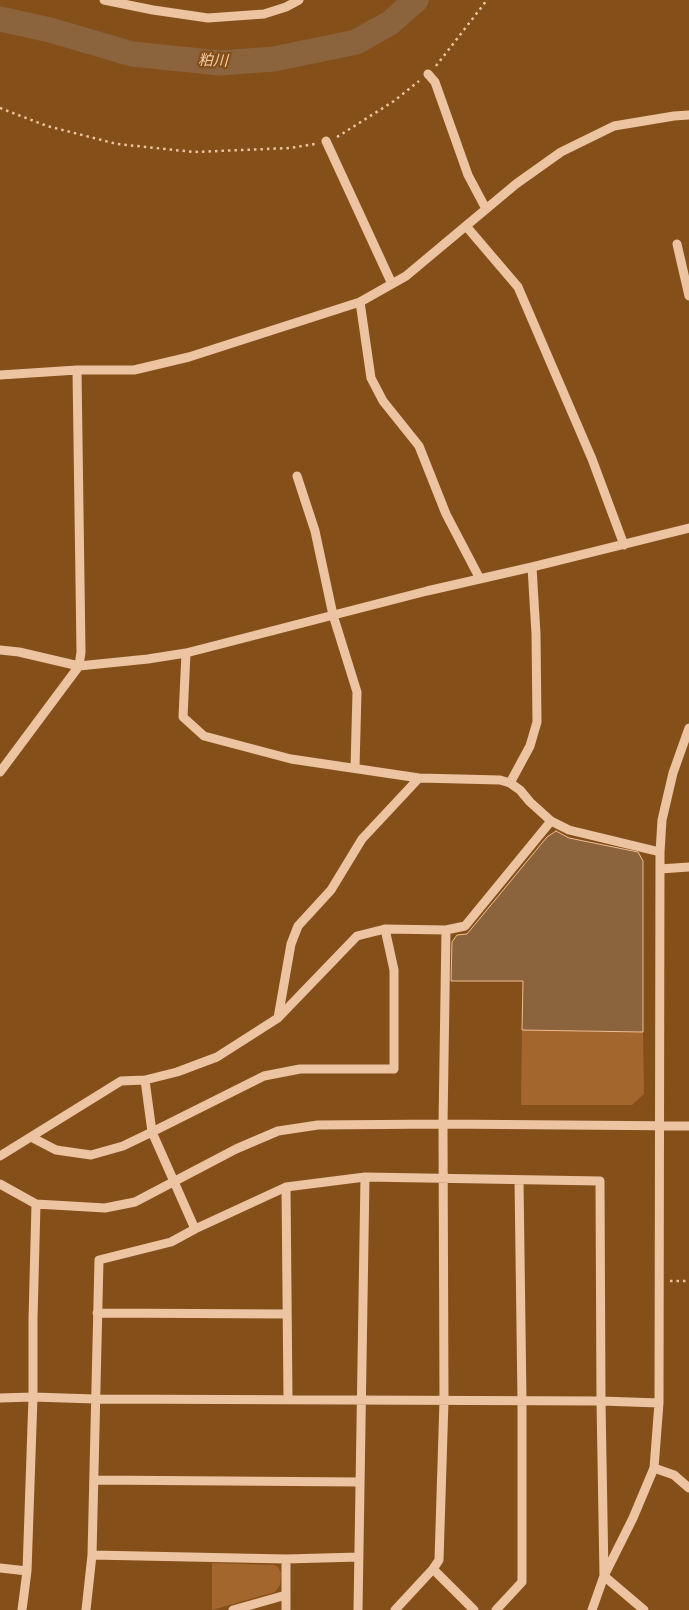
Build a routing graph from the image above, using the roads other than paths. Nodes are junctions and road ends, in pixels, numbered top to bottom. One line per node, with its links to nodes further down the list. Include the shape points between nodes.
1 (104, 0): 2 (street, via 208,18 264,14)
2 (299, 0)
3 (428, 74): 6 (street, via 435,82 468,175)
4 (689, 115): 6 (street, via 614,126 561,152)
5 (326, 141): 9 (street)
6 (486, 209): 7 (street)
7 (466, 226): 9 (street); 16 (street, via 518,287 592,459)
8 (677, 244): 10 (street)
9 (392, 284): 11 (street)
10 (689, 296)
11 (360, 302): 12 (street, via 188,357 134,370); 18 (street, via 371,378 383,401 419,446 446,514)
12 (77, 370): 13 (street); 22 (street)
13 (0, 375)
14 (297, 476): 19 (street, via 315,531)
15 (689, 528): 16 (street)
16 (624, 545): 17 (street)
17 (532, 567): 18 (street); 27 (street, via 537,722 530,746)
18 (480, 579): 19 (street)
19 (333, 615): 21 (street); 24 (street, via 357,692)
20 (0, 650): 22 (street)
21 (186, 653): 22 (street); 24 (street, via 183,717 204,736 291,759)
22 (79, 666): 25 (street)
23 (689, 728): 29 (street, via 673,773 662,820)
24 (355, 768): 26 (street)
25 (0, 772)
26 (419, 778): 27 (street); 34 (street, via 362,839 331,890 298,926)
27 (510, 783): 28 (street)
28 (551, 821): 29 (street, via 570,830); 33 (street, via 465,926)
29 (660, 852): 31 (street)
30 (689, 867): 31 (street)
31 (660, 869): 37 (street)
32 (385, 929): 33 (street); 34 (street, via 357,936); 39 (street, via 394,970 394,1069 300,1069 264,1076)
33 (446, 930): 36 (street)
34 (278, 1018): 35 (street, via 216,1057)
35 (145, 1080): 39 (street); 40 (street, via 121,1081)
36 (443, 1124): 37 (street); 43 (street); 45 (street, via 318,1125 278,1131)
37 (659, 1126): 38 (street); 60 (street)
38 (689, 1126)
39 (152, 1132): 40 (street, via 123,1146 91,1155 56,1150); 45 (street)
40 (30, 1137): 41 (street)
41 (0, 1156)
42 (365, 1177): 43 (street); 47 (street); 56 (street)
43 (443, 1179): 44 (street); 57 (street)
44 (519, 1180): 58 (street); 59 (street, via 600,1181)
45 (174, 1181): 48 (street, via 135,1202 105,1208); 49 (street)
46 (0, 1184): 48 (street)
47 (286, 1187): 49 (street); 51 (street)
48 (36, 1204): 52 (street)
49 (195, 1229): 50 (street, via 171,1242 99,1260)
50 (97, 1313): 51 (street); 54 (street)
51 (287, 1314): 55 (street)
52 (33, 1397): 53 (street); 54 (street); 70 (street)
53 (0, 1398)
54 (95, 1399): 55 (street); 62 (street)
55 (288, 1399): 56 (street)
56 (362, 1400): 57 (street); 63 (street)
57 (444, 1401): 58 (street); 69 (street, via 439,1560)
58 (522, 1401): 59 (street); 80 (street, via 522,1582)
59 (601, 1401): 60 (street); 71 (street)
60 (659, 1403): 61 (street)
61 (654, 1468): 64 (street, via 674,1475); 71 (street)
62 (94, 1480): 63 (street); 65 (street)
63 (360, 1482): 66 (street)
64 (689, 1488)
65 (92, 1555): 67 (street); 74 (street)
66 (359, 1557): 67 (street); 77 (street)
67 (286, 1559): 72 (street)
68 (0, 1568): 70 (street)
69 (433, 1569): 78 (street); 79 (street)
70 (27, 1571): 73 (street)
71 (604, 1576): 81 (street); 82 (street)
72 (286, 1595): 75 (street); 76 (street)
73 (22, 1610)
74 (86, 1610)
75 (233, 1610)
76 (286, 1610)
77 (358, 1610)
78 (395, 1610)
79 (474, 1610)
80 (496, 1610)
81 (592, 1610)
82 (644, 1610)

